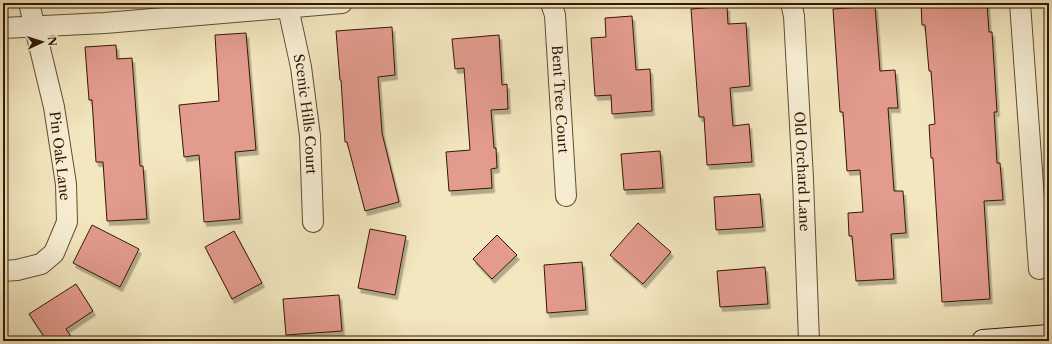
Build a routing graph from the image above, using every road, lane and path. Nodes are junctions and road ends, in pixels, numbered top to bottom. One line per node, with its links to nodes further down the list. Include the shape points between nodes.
1 (29, 3): 7 (street, Pin Oak Lane)
2 (342, 3): 6 (street)
3 (551, 3): 9 (street, Bent Tree Court, via 555,15)
4 (791, 3): 14 (street, Old Orchard Lane, via 794,16 803,179)
5 (1020, 3): 11 (street)
6 (287, 5): 7 (street, via 105,23); 10 (street, Scenic Hills Court, via 301,67 310,136)
7 (34, 27): 8 (street); 12 (street, Pin Oak Lane, via 54,107 66,184 67,222 54,253 41,264 17,270)
8 (3, 28)
9 (566, 196)
10 (313, 222)
11 (1039, 269)
12 (3, 270)
13 (1049, 336): 15 (street)
14 (808, 341)
15 (983, 341)

